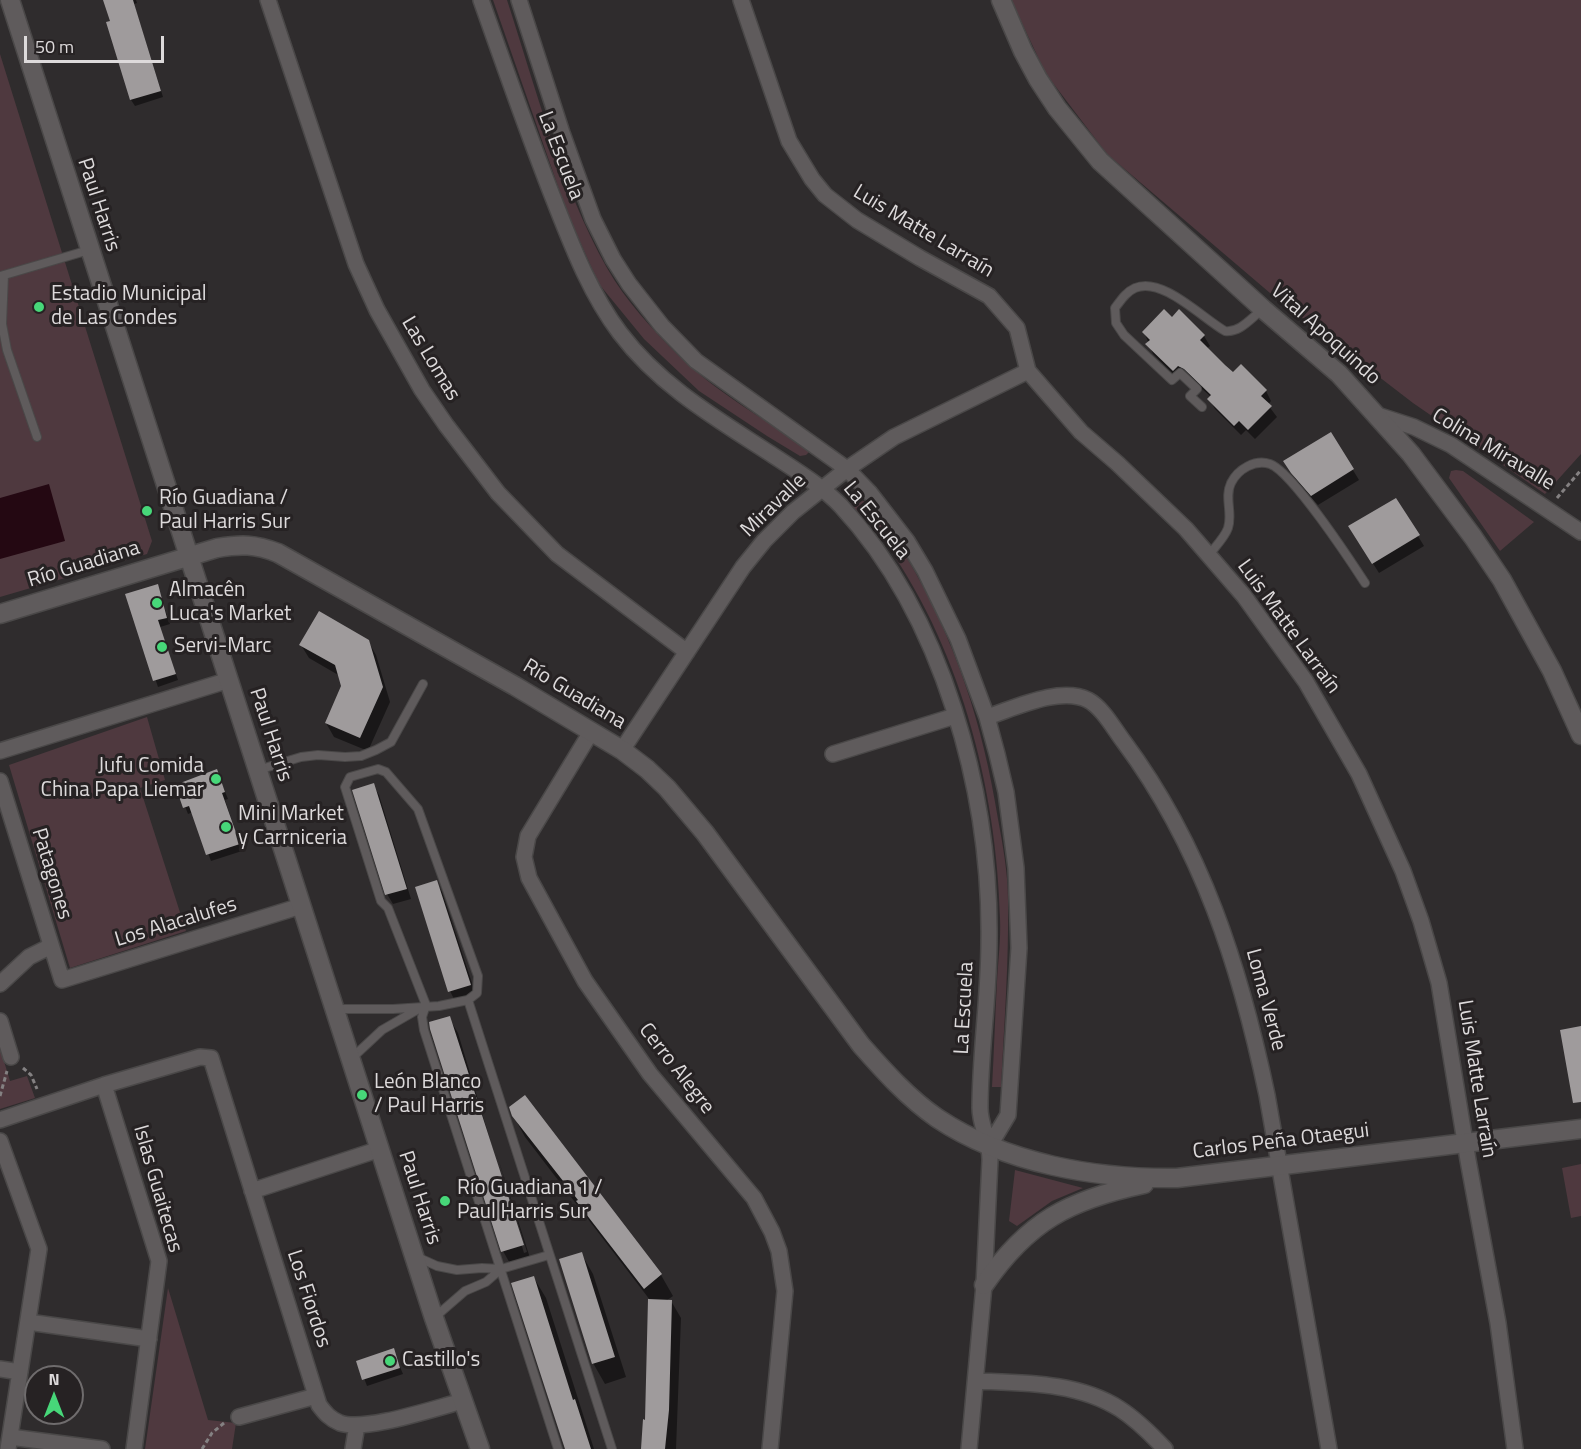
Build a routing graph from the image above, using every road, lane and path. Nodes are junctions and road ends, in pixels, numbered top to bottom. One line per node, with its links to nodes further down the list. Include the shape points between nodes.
1 (10, 0): 7 (street, Paul Harris)
2 (268, 0): 23 (street, Las Lomas, via 356,264 422,390 485,476 557,554)
3 (481, 0): 16 (street, La Escuela, via 532,145 581,266 620,333 674,388)
4 (519, 0): 14 (street, La Escuela, via 593,219 629,284 696,361)
5 (741, 0): 10 (street, Luis Matte Larraín, via 789,141 812,179 825,195 857,220 989,296 1017,328)
6 (1001, 0): 9 (street, Vital Apoquindo, via 1038,79 1100,161)
7 (89, 250): 8 (lane); 20 (street, Paul Harris)
8 (2, 276): 13 (lane, via 2,324 7,350)
9 (1263, 309): 11 (lane, via 1232,332 1225,331 1163,289 1149,285 1125,294 1115,308 1116,323 1124,335 1172,380 1180,372 1197,389 1190,396); 12 (street, Vital Apoquindo, via 1339,374)
10 (1028, 371): 14 (street, Miravalle, via 894,436); 19 (street, Luis Matte Larraín, via 1081,432 1152,495)
11 (1202, 407)
12 (1377, 415): 17 (street, Colina Miravalle, via 1451,445); 29 (street, Vital Apoquindo, via 1443,495 1502,580 1552,671)
13 (37, 438)
14 (847, 469): 16 (street, Miravalle); 27 (street, La Escuela, via 882,508 925,571 958,639)
15 (1581, 470): 17 (path)
16 (822, 488): 23 (street, Miravalle, via 793,512 742,567); 26 (street, La Escuela, via 865,535 902,586 933,649)
17 (1548, 508): 18 (street, Colina Miravalle)
18 (1581, 532)
19 (1209, 555): 21 (lane, via 1228,530 1227,497 1231,483 1253,464 1270,464 1282,472 1320,519); 51 (street, Luis Matte Larraín, via 1306,682 1382,822 1421,921 1438,983)
20 (189, 556): 22 (street, Río Guadiana); 24 (street, Paul Harris); 28 (street, Río Guadiana, via 240,545 260,546 279,553)
21 (1365, 583)
22 (0, 614)
23 (687, 652): 30 (street, Miravalle)
24 (229, 680): 31 (street); 33 (street, Paul Harris)
25 (423, 684): 33 (lane, via 391,742 376,750 361,756 301,757)
26 (955, 716): 32 (street); 52 (street, La Escuela, via 973,782 988,891 988,975 980,1113)
27 (987, 717): 52 (street, La Escuela, via 1006,792 1018,908 1008,1115); 54 (street, Loma Verde, via 1047,698 1080,698 1102,713 1137,759 1182,832 1227,942 1256,1043)
28 (591, 732): 30 (street, Río Guadiana); 79 (street, Cerro Alegre, via 528,836 526,868 585,981 650,1074 754,1198 772,1232 785,1291)
29 (1581, 735)
30 (622, 750): 52 (street, Río Guadiana, via 687,810 861,1045 889,1076 936,1117)
31 (0, 751)
32 (833, 754)
33 (258, 770): 35 (street, Paul Harris)
34 (0, 781): 36 (street, Patagones)
35 (302, 906): 37 (street, Los Alacalufes); 41 (street, Paul Harris)
36 (51, 946): 37 (street, Patagones); 38 (street, via 29,957)
37 (62, 980)
38 (0, 984)
39 (468, 1000): 40 (lane); 40 (lane, via 477,993 478,976 418,809 386,772 369,770 350,777 345,787 381,901 388,908); 57 (lane)
40 (426, 1005): 41 (lane); 44 (lane, via 382,1030); 59 (lane, via 422,1017 424,1030)
41 (335, 1009): 44 (street, Paul Harris)
42 (0, 1021): 43 (street)
43 (11, 1057): 46 (path, via 31,1075); 47 (path)
44 (351, 1059): 53 (street, Paul Harris)
45 (104, 1085): 48 (street); 56 (street, Los Fiordos, via 200,1057 211,1058); 63 (street, Islas Guaitecas, via 159,1261)
46 (36, 1086)
47 (0, 1096)
48 (0, 1120)
49 (1581, 1129): 51 (street, Carlos Peña Otaegui)
50 (0, 1141): 62 (street, via 39,1249)
51 (1465, 1142): 54 (street, Carlos Peña Otaegui); 83 (street, Luis Matte Larraín, via 1498,1323)
52 (990, 1145): 55 (street, Carlos Peña Otaegui, via 1090,1173); 60 (street, La Escuela)
53 (380, 1149): 56 (street); 58 (street, Paul Harris)
54 (1278, 1166): 55 (street, Carlos Peña Otaegui); 82 (street, Loma Verde)
55 (1177, 1178): 60 (street, via 1100,1195 1065,1209 1019,1241)
56 (252, 1191): 67 (street, Los Fiordos)
57 (549, 1255): 59 (lane); 78 (lane)
58 (415, 1256): 59 (lane, via 457,1270); 61 (street, Paul Harris)
59 (501, 1269): 61 (lane, via 486,1282 465,1291); 77 (lane)
60 (984, 1286): 66 (street, La Escuela)
61 (434, 1317): 68 (street, Paul Harris)
62 (28, 1322): 63 (street); 65 (street)
63 (149, 1339): 73 (street, Islas Guaitecas)
64 (0, 1369): 65 (street)
65 (20, 1372): 71 (street)
66 (976, 1381): 80 (street, La Escuela); 81 (street, via 1054,1386 1088,1394 1134,1419)
67 (316, 1396): 69 (street); 70 (street, Los Fiordos, via 332,1419)
68 (463, 1401): 70 (street, Los Fiordos); 76 (street, Paul Harris)
69 (239, 1417): 74 (path, via 220,1426)
70 (357, 1425): 75 (street)
71 (9, 1443): 72 (street)
72 (102, 1449)
73 (134, 1449)
74 (202, 1449)
75 (353, 1449)
76 (480, 1449)
77 (558, 1449)
78 (612, 1449)
79 (770, 1449)
80 (969, 1449)
81 (1165, 1449)
82 (1329, 1449)
83 (1515, 1449)

